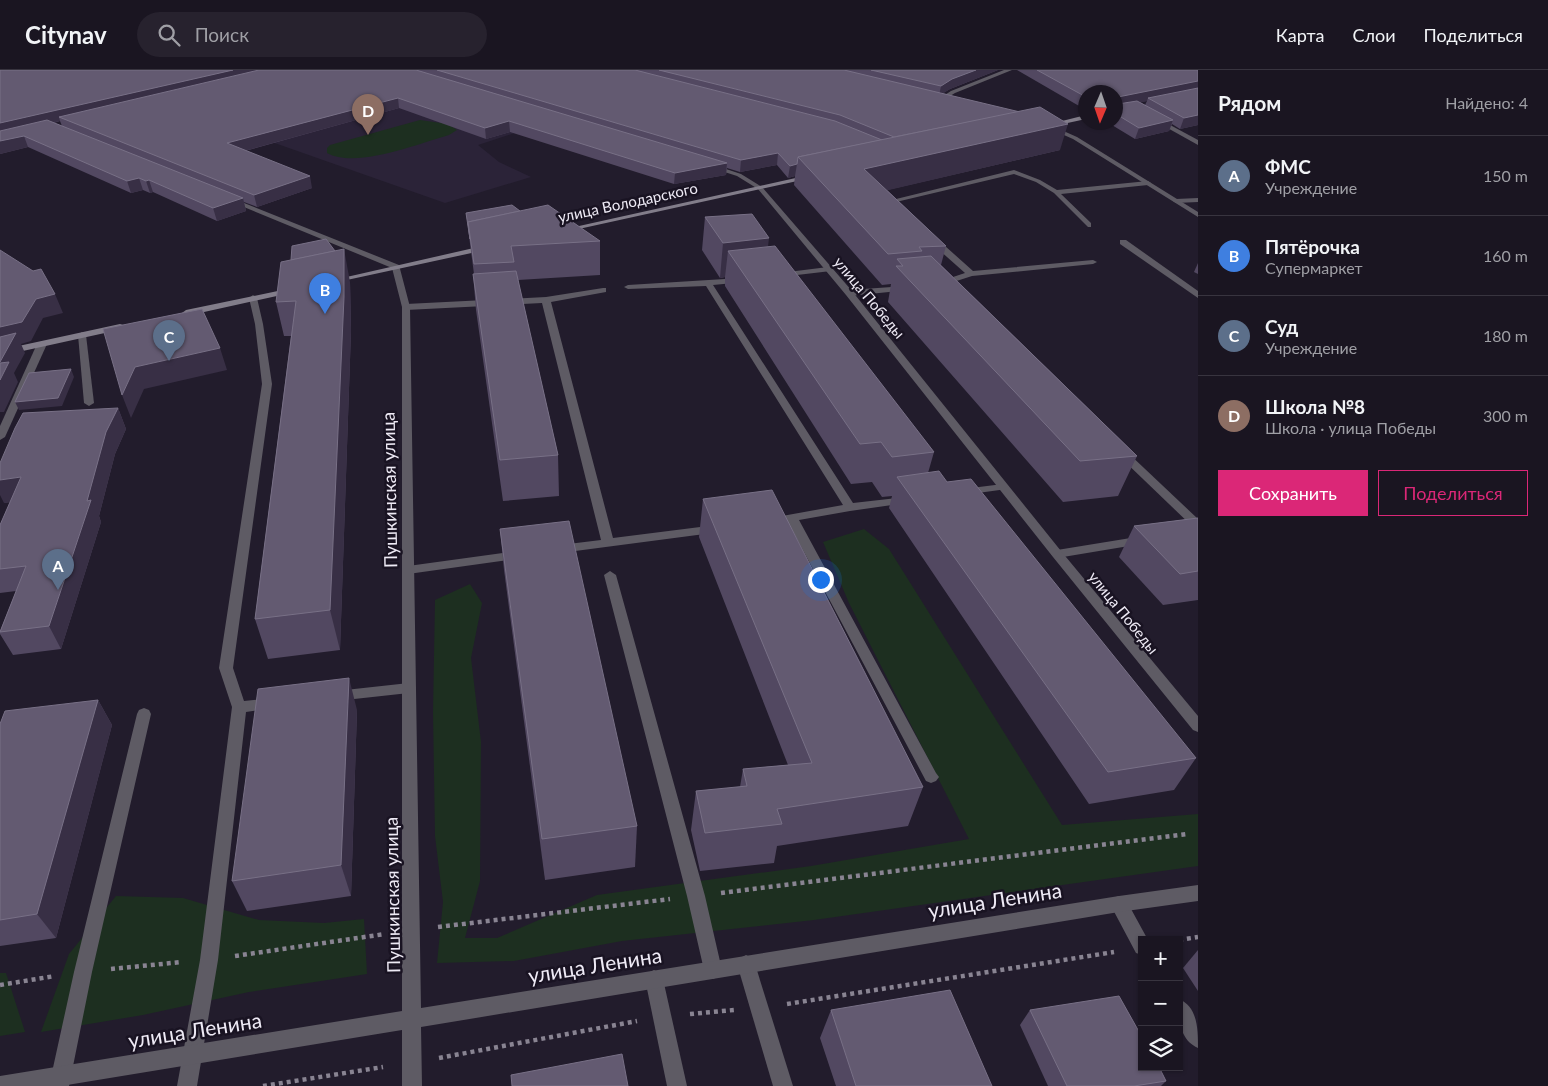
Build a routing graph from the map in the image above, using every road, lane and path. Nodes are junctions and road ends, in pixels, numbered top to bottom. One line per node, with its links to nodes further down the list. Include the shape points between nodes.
1 (1009, 70): 3 (street)
2 (931, 98): 3 (street)
3 (940, 100): 4 (street)
4 (950, 102)
5 (1149, 116): 10 (street)
6 (1078, 119): 8 (main road)
7 (1037, 126): 8 (main road)
8 (1047, 126): 14 (street, via 1075,138)
9 (1198, 136): 10 (street)
10 (1189, 138): 11 (street)
11 (1198, 144)
12 (702, 164): 15 (street, улица Победы, via 739,175)
13 (819, 175): 15 (main road, улица Володарского)
14 (1148, 184): 16 (street); 19 (street)
15 (760, 188): 23 (main road, улица Володарского); 29 (street, улица Победы)
16 (1056, 192): 20 (street, via 1014,172 891,201); 22 (street)
17 (214, 193): 28 (street)
18 (1198, 200): 19 (street)
19 (1176, 201): 21 (street)
20 (906, 214)
21 (1198, 215)
22 (1088, 225)
23 (557, 232)
24 (928, 234): 30 (street)
25 (1123, 242): 41 (street)
26 (500, 244): 28 (main road)
27 (1093, 262): 30 (street)
28 (396, 267): 33 (main road); 44 (street, Пушкинская улица)
29 (828, 269): 31 (street); 40 (street, улица Победы)
30 (971, 274): 37 (street)
31 (772, 276)
32 (754, 278): 34 (street)
33 (329, 282)
34 (708, 283): 35 (street); 56 (street)
35 (628, 287)
36 (915, 287): 40 (street)
37 (942, 287)
38 (301, 288): 42 (main road)
39 (603, 290): 43 (street)
40 (849, 293): 53 (street, улица Победы)
41 (1198, 294)
42 (253, 298): 45 (main road); 71 (street, via 267,384 226,668)
43 (546, 300): 44 (street); 62 (street)
44 (406, 307): 66 (street, Пушкинская улица)
45 (177, 315)
46 (130, 325): 47 (main road)
47 (82, 335): 48 (main road); 50 (street)
48 (42, 344): 49 (main road); 51 (street)
49 (0, 353)
50 (89, 403)
51 (0, 437)
52 (1113, 445): 60 (street)
53 (1003, 487): 54 (street); 65 (street, улица Победы)
54 (955, 494)
55 (917, 499): 56 (street)
56 (850, 507): 57 (street)
57 (793, 520): 58 (street); 74 (street)
58 (764, 523)
59 (725, 528): 62 (street)
60 (1195, 529)
61 (1151, 538): 65 (street)
62 (608, 542): 63 (street)
63 (551, 550)
64 (532, 553): 66 (street)
65 (1057, 554): 73 (street, улица Победы)
66 (408, 570): 68 (street, Пушкинская улица)
67 (610, 576): 77 (street)
68 (409, 688): 69 (street); 79 (street, Пушкинская улица)
69 (324, 698)
70 (286, 702): 71 (street)
71 (240, 707): 84 (street)
72 (144, 714): 87 (street)
73 (1198, 726)
74 (931, 778)
75 (1187, 834): 77 (path)
76 (1198, 893): 78 (street, улица Ленина)
77 (696, 896): 79 (path); 86 (street)
78 (1119, 904): 82 (street); 85 (street, улица Ленина)
79 (411, 930): 84 (path); 93 (street, Пушкинская улица)
80 (1198, 937): 81 (path)
81 (1183, 939)
82 (1138, 940)
83 (1122, 950): 90 (path)
84 (209, 960): 87 (path); 95 (street)
85 (746, 964): 86 (street, улица Ленина); 90 (street)
86 (713, 970): 88 (street, улица Ленина)
87 (83, 972): 89 (path); 97 (street)
88 (654, 979): 92 (street); 93 (street, улица Ленина)
89 (0, 985)
90 (760, 1008): 92 (path); 103 (street)
91 (1183, 1014): 94 (street)
92 (662, 1016): 96 (path); 102 (street)
93 (412, 1019): 95 (street, улица Ленина); 96 (street, Пушкинская улица)
94 (1198, 1038)
95 (192, 1055): 97 (street, улица Ленина); 99 (street)
96 (412, 1063): 100 (path); 101 (street, Пушкинская улица)
97 (60, 1081): 98 (street, улица Ленина)
98 (0, 1086)
99 (187, 1086)
100 (263, 1086)
101 (412, 1086)
102 (677, 1086)
103 (783, 1086)

